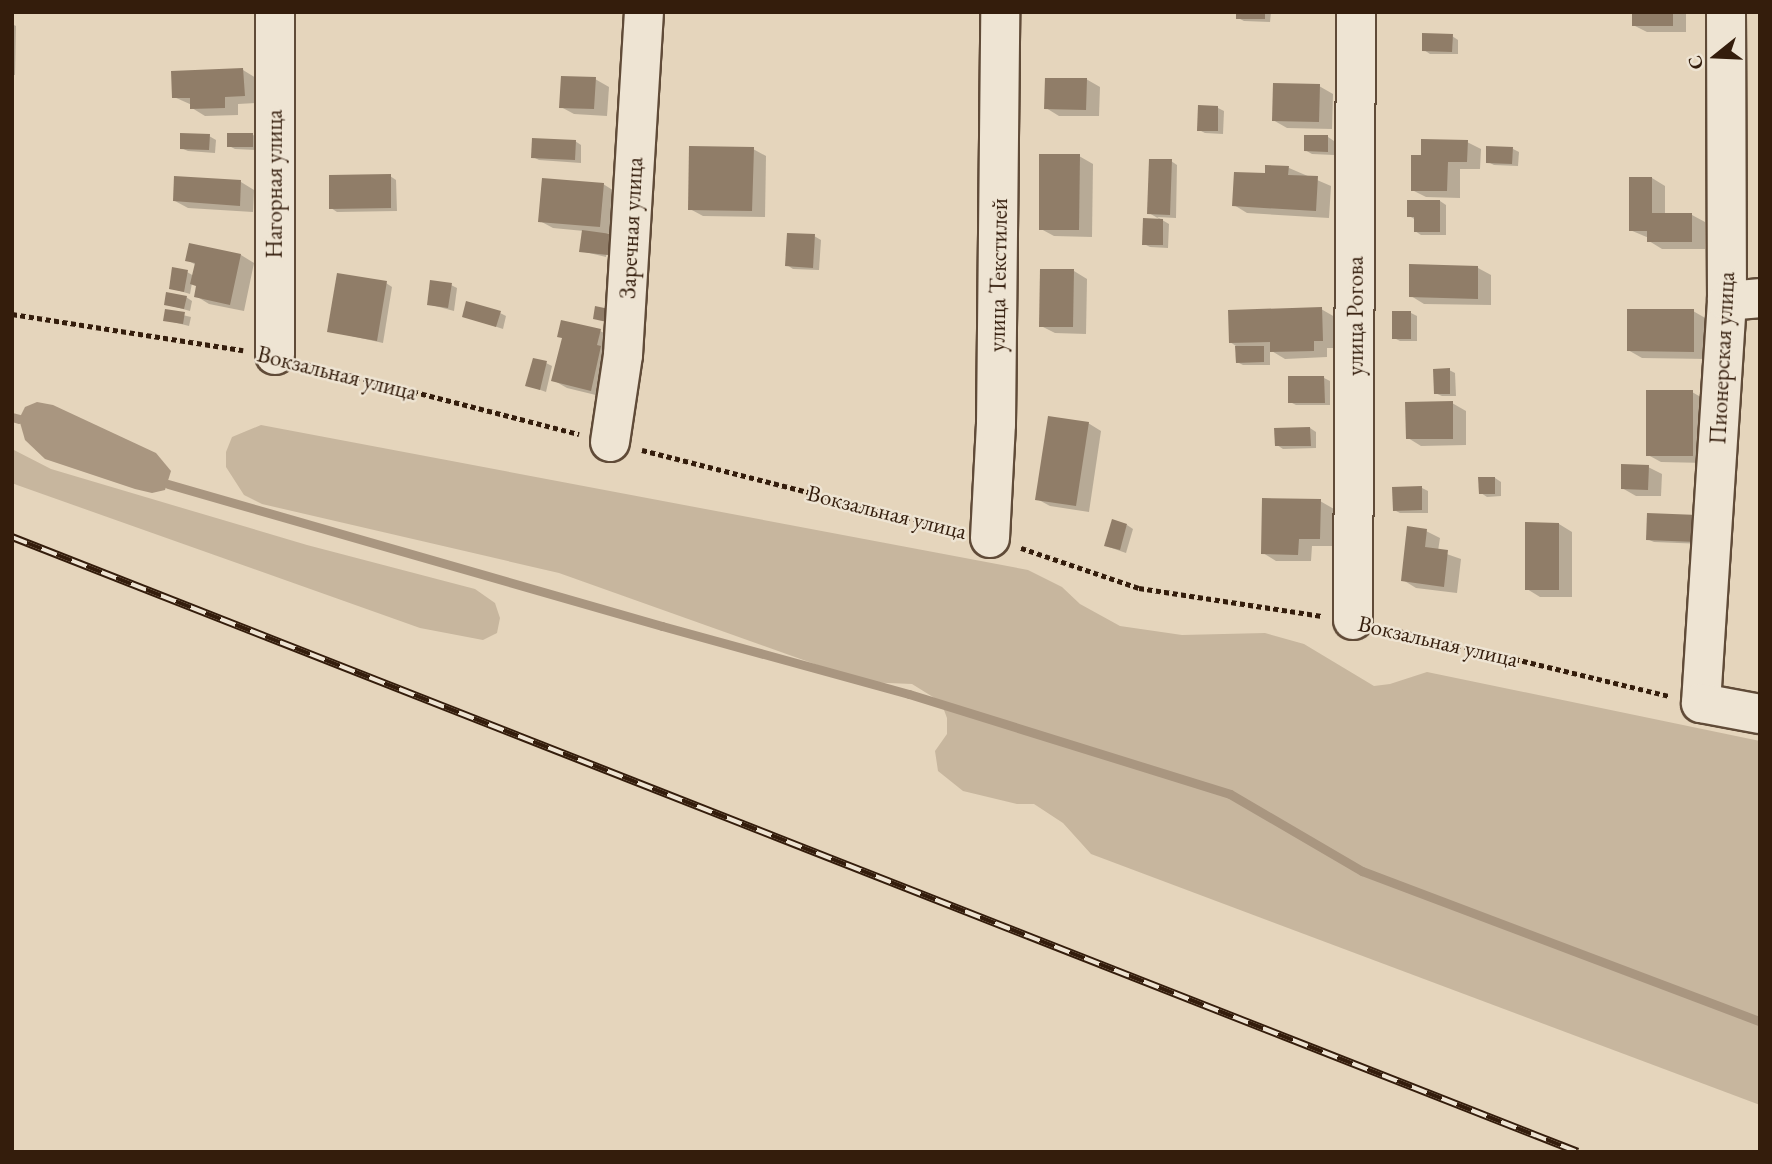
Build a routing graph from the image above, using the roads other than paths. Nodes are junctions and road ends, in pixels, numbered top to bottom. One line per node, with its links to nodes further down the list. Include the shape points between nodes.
1 (275, 12): 7 (street, Нагорная улица)
2 (644, 12): 8 (street, Заречная улица, via 623,355)
3 (1000, 12): 9 (street, улица Текстилей, via 996,424)
4 (1356, 12): 10 (street, улица Рогова)
5 (1726, 12): 6 (street, Пионерская улица)
6 (1743, 299): 11 (street, Пионерская улица, via 1701,704)
7 (275, 355)
8 (610, 442)
9 (990, 538)
10 (1353, 620)
11 (1760, 714)

